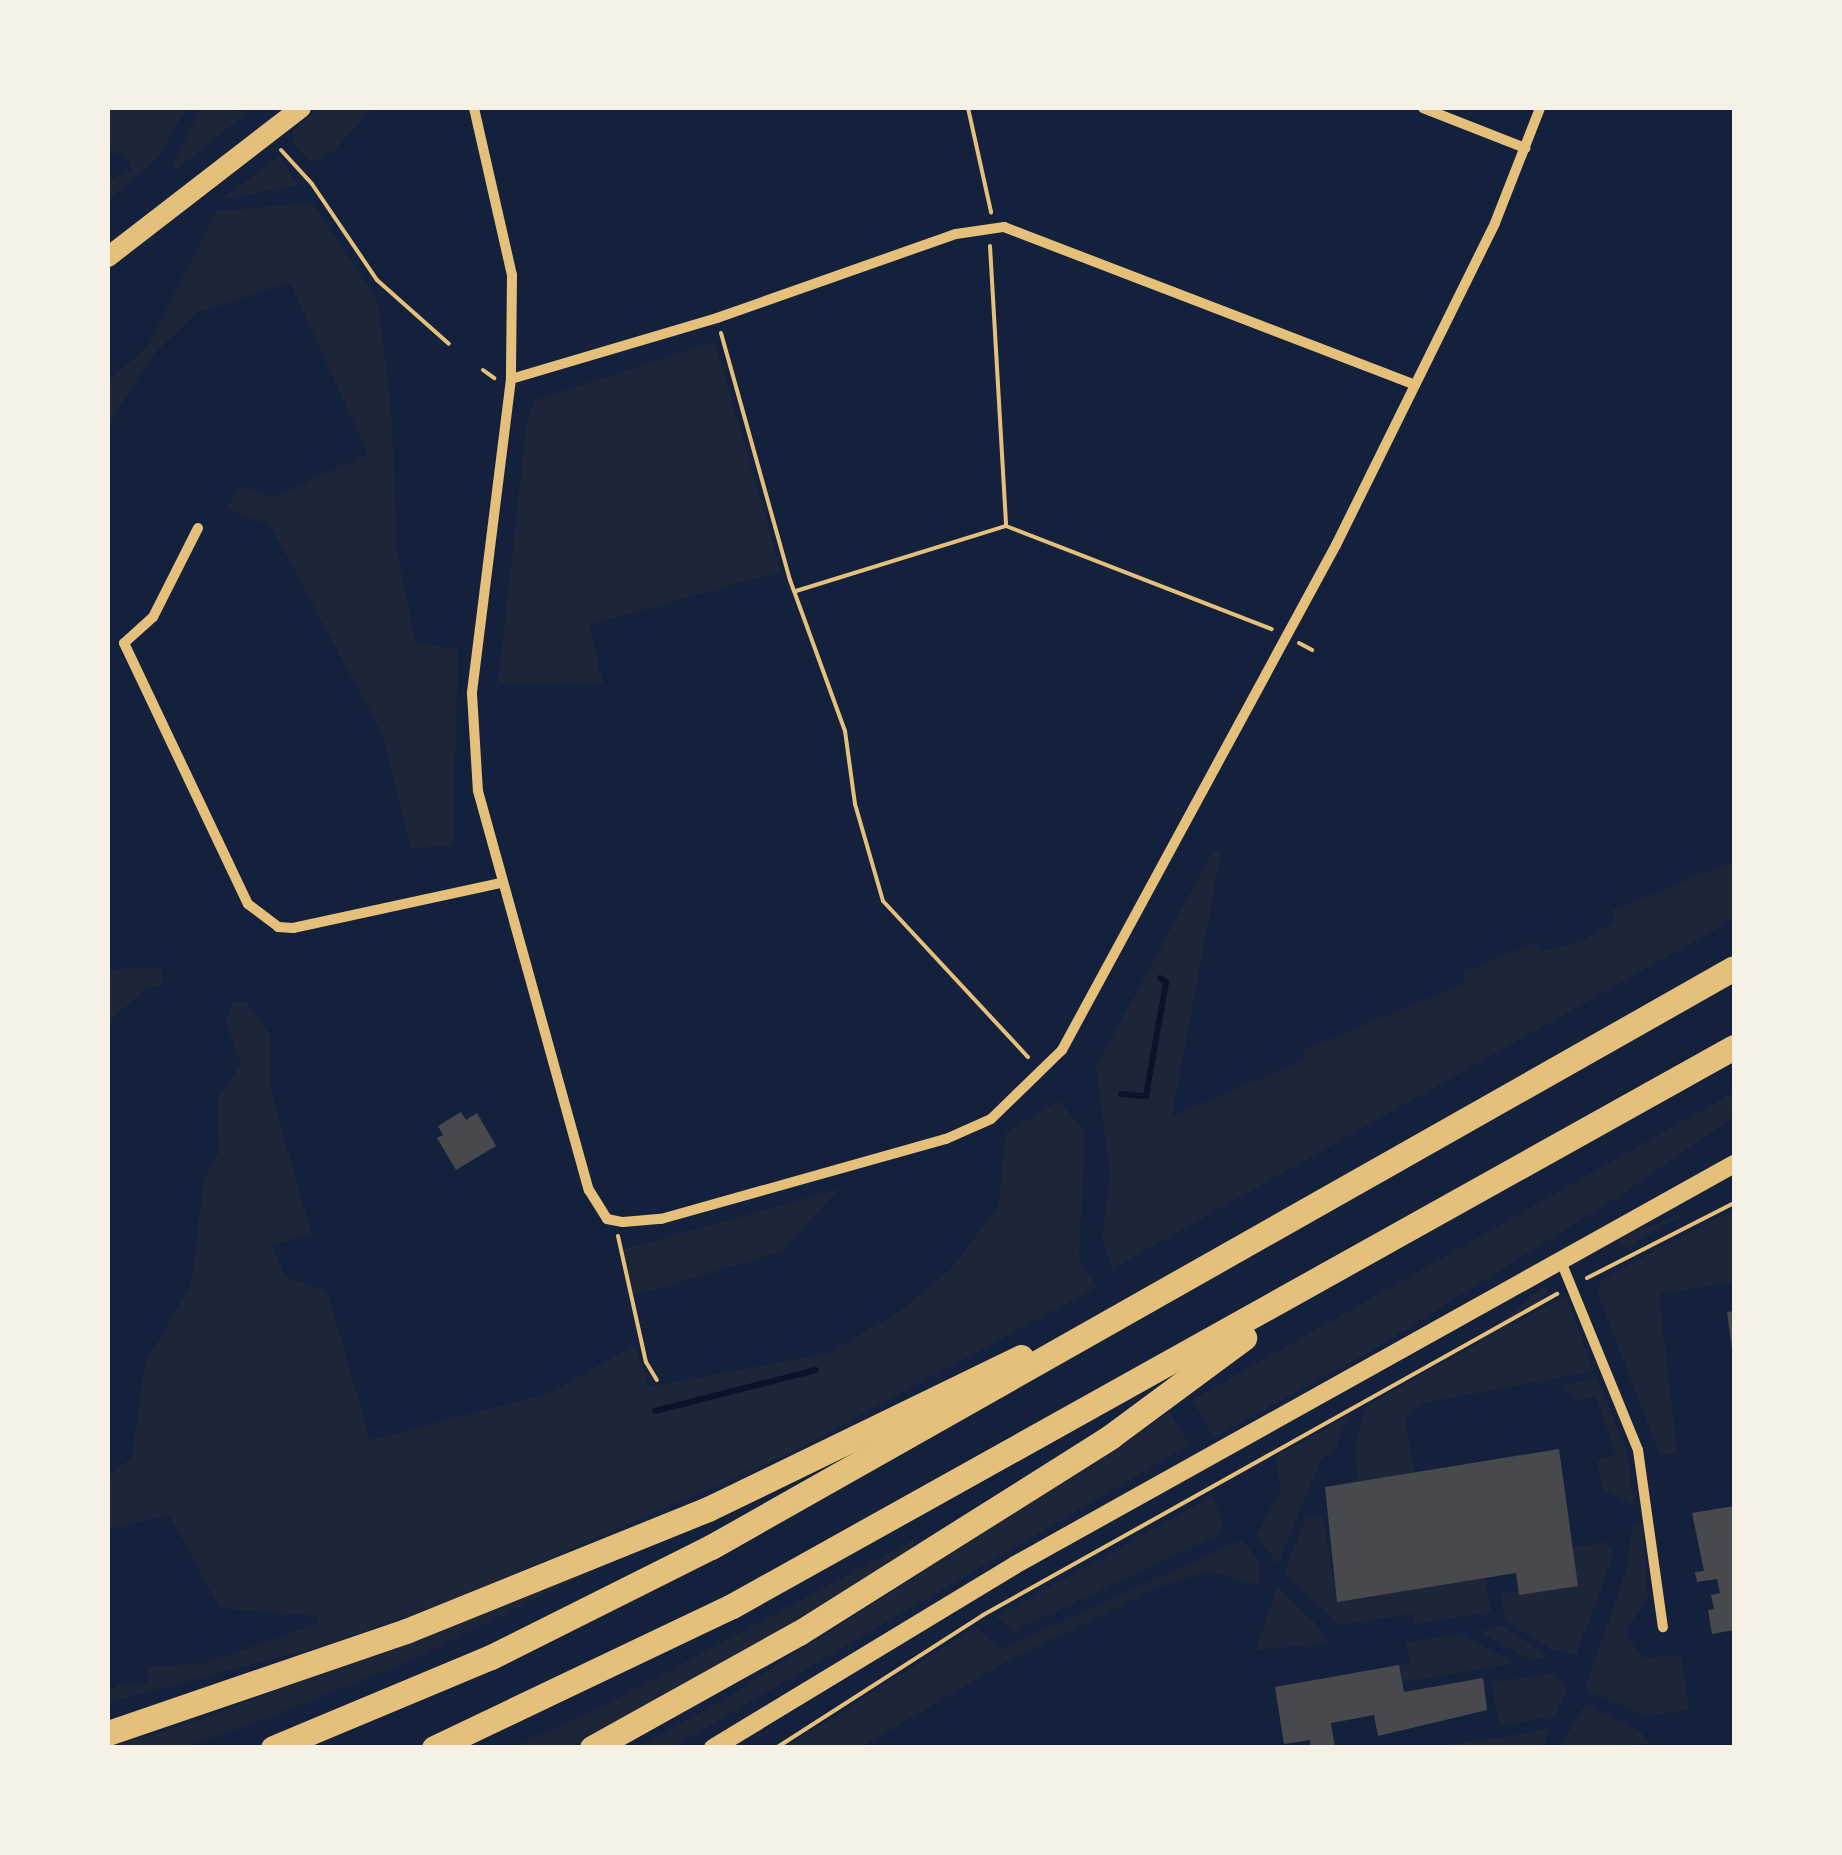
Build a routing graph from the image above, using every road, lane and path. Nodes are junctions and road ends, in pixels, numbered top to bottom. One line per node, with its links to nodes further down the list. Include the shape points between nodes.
1 (301, 108): 9 (main road)
2 (474, 108): 13 (street, via 512,275)
3 (968, 108): 8 (path)
4 (1423, 108): 6 (street)
5 (1540, 108): 6 (street)
6 (1525, 148): 14 (street)
7 (281, 150): 12 (path, via 377,280)
8 (990, 228): 11 (street); 14 (street, via 1015,229); 15 (path)
9 (114, 253): 10 (main road)
10 (108, 273)
11 (717, 318): 13 (street); 19 (path)
12 (450, 344)
13 (511, 379): 22 (street, via 472,694 478,791)
14 (1414, 384): 20 (street)
15 (1006, 526): 17 (path); 20 (path)
16 (198, 528): 22 (street, via 153,617 124,644 248,904 278,927 294,928)
17 (991, 532): 18 (path); 19 (path)
18 (992, 542)
19 (796, 591): 25 (path, via 845,731 856,804 883,901)
20 (1288, 637): 21 (path); 25 (street, via 1062,1050)
21 (1312, 650)
22 (501, 883): 28 (street, via 589,1190 607,1220)
23 (1734, 968): 33 (highway)
24 (1734, 1047): 30 (highway)
25 (1043, 1070): 28 (street, via 991,1119 946,1139 662,1219)
26 (1734, 1164): 29 (street)
27 (1734, 1203): 31 (path)
28 (623, 1222): 34 (path, via 616,1244)
29 (1559, 1258): 35 (street, via 1638,1450); 40 (street, via 1015,1565)
30 (1332, 1272): 38 (highway, via 732,1606); 39 (highway, via 1110,1436 798,1633)
31 (1587, 1278)
32 (1562, 1291): 41 (path, via 1016,1596)
33 (1139, 1302): 36 (highway, via 708,1508 406,1631); 37 (highway, via 712,1547 491,1657)
34 (657, 1380)
35 (1663, 1627)
36 (108, 1733)
37 (273, 1748)
38 (434, 1748)
39 (592, 1748)
40 (713, 1748)
41 (776, 1748)

